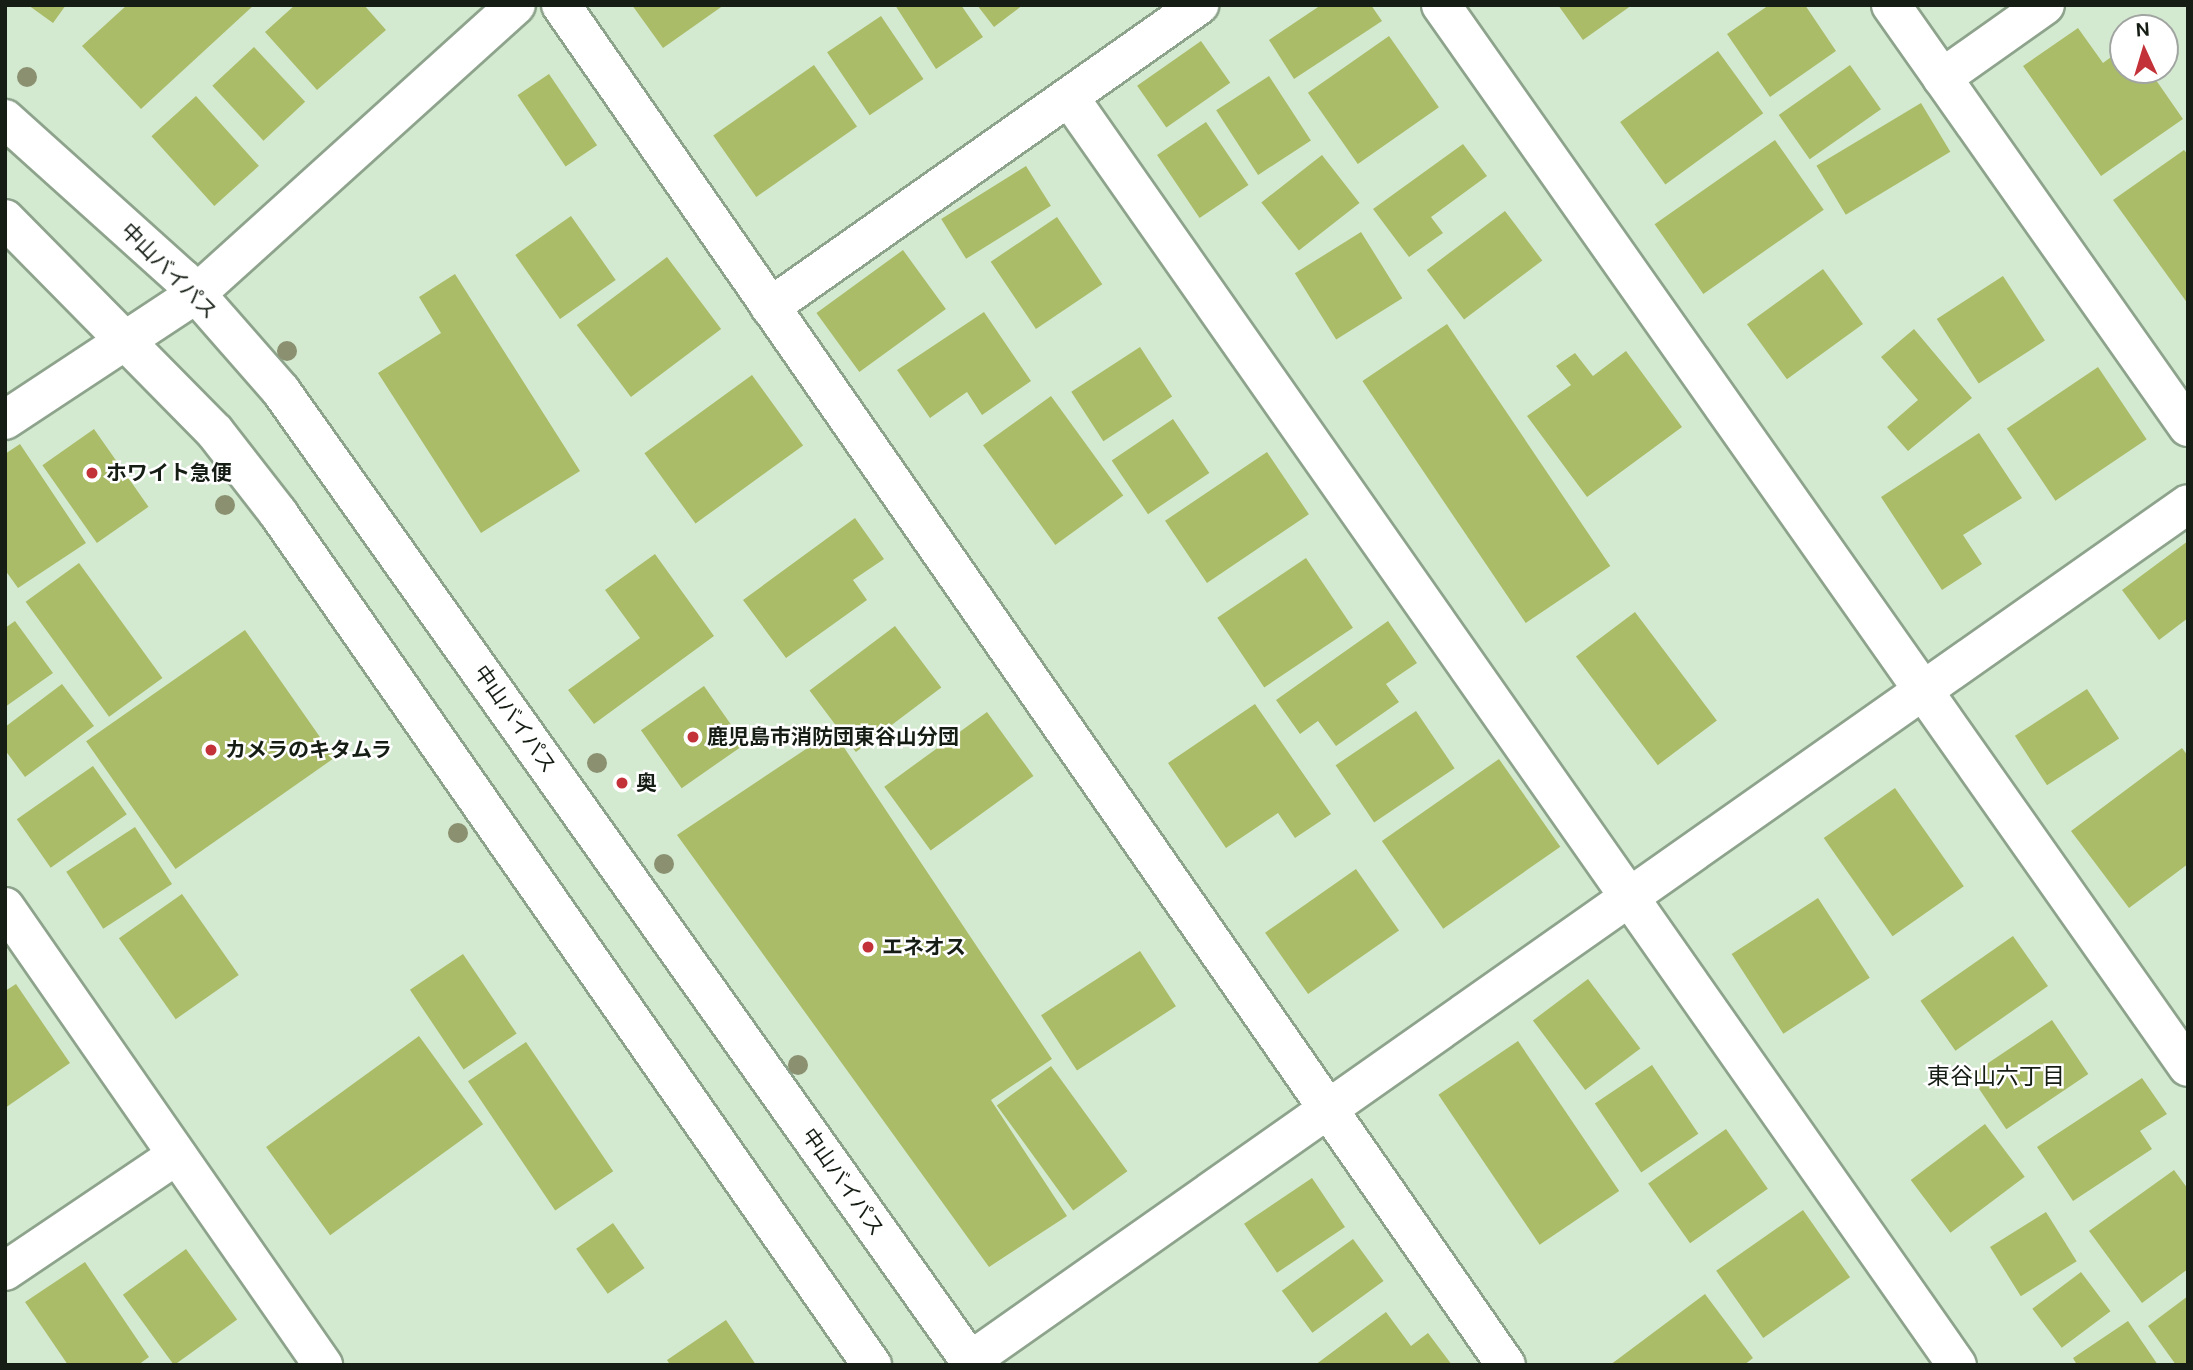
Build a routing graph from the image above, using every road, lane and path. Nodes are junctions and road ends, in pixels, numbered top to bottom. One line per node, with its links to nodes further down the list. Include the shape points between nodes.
1 (516, 5): 11 (street)
2 (561, 5): 12 (street)
3 (1199, 5): 8 (street)
4 (1441, 5): 17 (street)
5 (1891, 5): 7 (street)
6 (2045, 5): 7 (street)
7 (1942, 78): 15 (street)
8 (1069, 97): 12 (street); 18 (street)
9 (5, 119): 11 (street, 中山バイパス)
10 (5, 219): 13 (street)
11 (196, 294): 13 (street); 24 (street, 中山バイパス, via 281,391)
12 (771, 307): 21 (street)
13 (131, 343): 14 (street); 26 (street, via 215,432 278,513)
14 (5, 420)
15 (2188, 427)
16 (2188, 504): 17 (street)
17 (1923, 690): 18 (street); 20 (street)
18 (1629, 896): 21 (street); 28 (street)
19 (5, 906): 22 (street)
20 (2188, 1067)
21 (1328, 1109): 24 (street); 27 (street)
22 (177, 1155): 23 (street); 25 (street)
23 (5, 1272)
24 (969, 1364)
25 (323, 1365)
26 (872, 1365)
27 (1506, 1365)
28 (1957, 1365)

